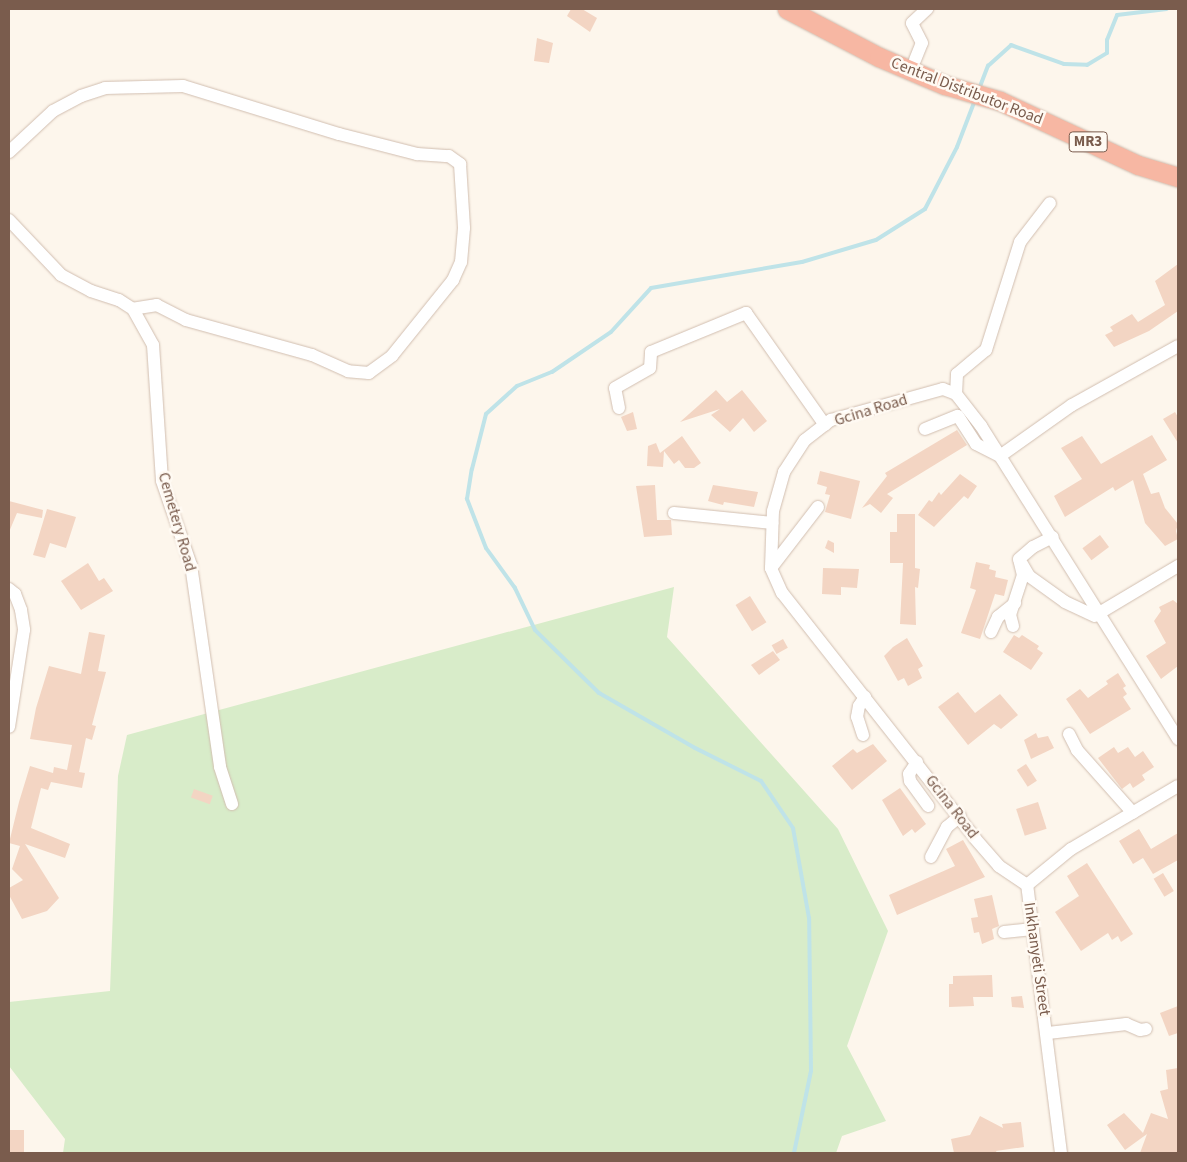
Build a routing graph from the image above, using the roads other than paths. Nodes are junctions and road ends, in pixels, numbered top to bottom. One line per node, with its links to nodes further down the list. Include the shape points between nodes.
1 (788, 9): 5 (highway, Central Distributor Road / MR3, via 879,57)
2 (810, 9): 4 (highway, Central Distributor Road / MR3)
3 (927, 9): 4 (street, via 912,23 922,43)
4 (915, 60): 5 (highway, Central Distributor Road / MR3)
5 (945, 79): 6 (highway, Central Distributor Road / MR3)
6 (1002, 96): 8 (highway, Central Distributor Road / MR3, via 1145,154); 9 (highway, Central Distributor Road / MR3, via 1138,165)
7 (9, 152): 12 (street, via 52,111 81,96 105,88 183,86 339,134 417,154 449,156 460,164 464,228 461,262 453,280 392,356 369,373 348,371 312,354 186,320 157,305)
8 (1178, 164)
9 (1178, 176)
10 (1050, 203): 14 (street, via 1020,242 986,350 957,374)
11 (9, 220): 12 (street, via 61,275 90,291 120,300)
12 (133, 309): 38 (street, Cemetery Road, via 153,345 162,481 191,565 220,767)
13 (1178, 346): 18 (street, via 1072,406)
14 (956, 394): 16 (street, Gcina Road, via 943,389 831,420); 18 (street)
15 (619, 408): 16 (street, via 615,388 650,368 651,352 746,313)
16 (825, 425): 21 (street, Gcina Road, via 805,440 784,472)
17 (925, 429): 18 (street, via 958,416 976,444)
18 (1000, 456): 22 (street)
19 (818, 507): 25 (street)
20 (674, 513): 21 (street)
21 (772, 523): 25 (street, Gcina Road)
22 (1052, 537): 23 (street, via 1033,547); 28 (street)
23 (1020, 559): 27 (street, via 1023,576); 28 (street, via 1029,576 1065,602)
24 (1178, 566): 28 (street)
25 (771, 568): 31 (street, Gcina Road, via 782,593)
26 (9, 589): 32 (street, via 15,594 21,610 24,630)
27 (1015, 603): 29 (street, via 1010,615); 30 (street, via 998,617)
28 (1098, 614): 35 (street)
29 (1013, 626)
30 (991, 632)
31 (865, 697): 34 (street, via 857,717); 36 (street, Gcina Road)
32 (9, 727)
33 (1069, 734): 40 (street, via 1077,750)
34 (863, 735)
35 (1178, 738)
36 (917, 762): 39 (street, via 908,774); 41 (street, Gcina Road)
37 (1178, 786): 40 (street, Inkhanyeti Street)
38 (232, 804)
39 (928, 806)
40 (1133, 813): 43 (street, Inkhanyeti Street, via 1072,849)
41 (960, 816): 42 (street, via 947,827); 43 (street, Gcina Road, via 999,866)
42 (930, 856)
43 (1027, 885): 44 (street, Inkhanyeti Street)
44 (1033, 929): 45 (street); 47 (street, Inkhanyeti Street)
45 (1004, 932)
46 (1146, 1028): 47 (street, via 1140,1030 1126,1024)
47 (1048, 1033): 48 (street, Inkhanyeti Street)
48 (1062, 1153)

